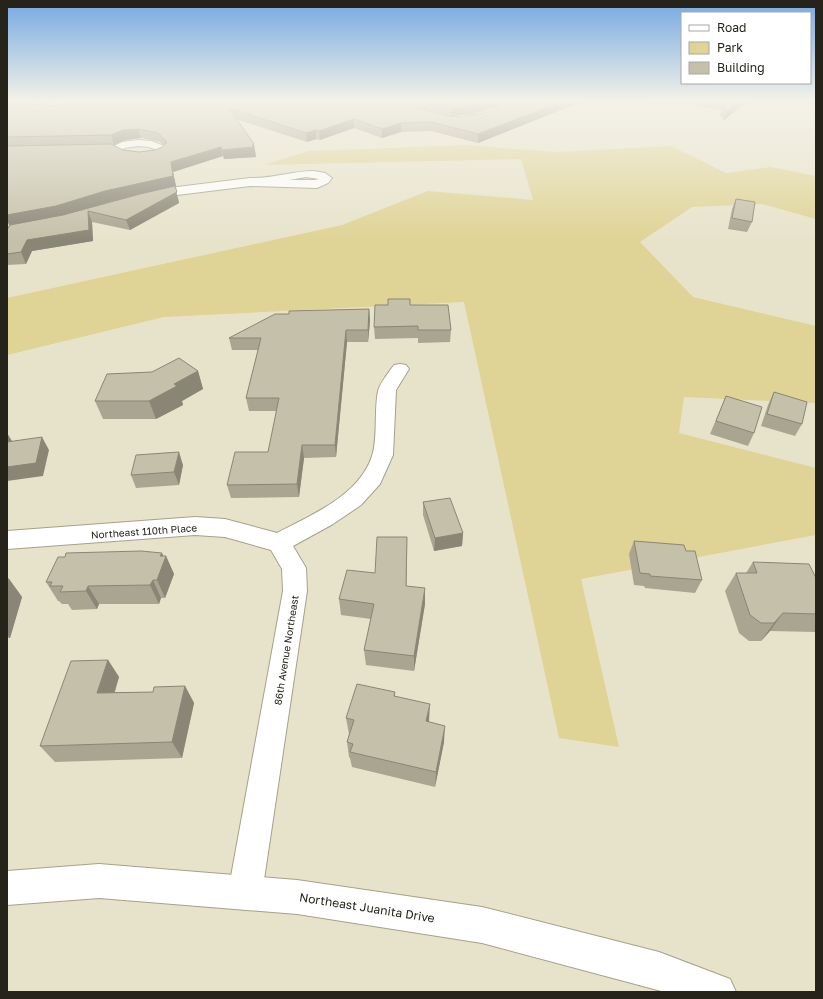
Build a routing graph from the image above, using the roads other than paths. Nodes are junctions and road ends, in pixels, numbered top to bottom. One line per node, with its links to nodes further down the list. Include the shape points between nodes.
1 (79, 149): 2 (street)
2 (116, 149)
3 (265, 181): 4 (street, via 177,191)
4 (134, 200)
5 (400, 369): 7 (street, via 387,390 383,455 372,479 353,499 325,518)
6 (7, 540): 7 (street, Northeast 110th Place, via 195,526 225,528)
7 (279, 543): 9 (street, 86th Avenue Northeast, via 294,568 296,591)
8 (7, 888): 9 (street, Northeast Juanita Drive, via 99,882)
9 (245, 892): 10 (street, Northeast Juanita Drive, via 297,897 482,925 659,971)
10 (718, 992)

